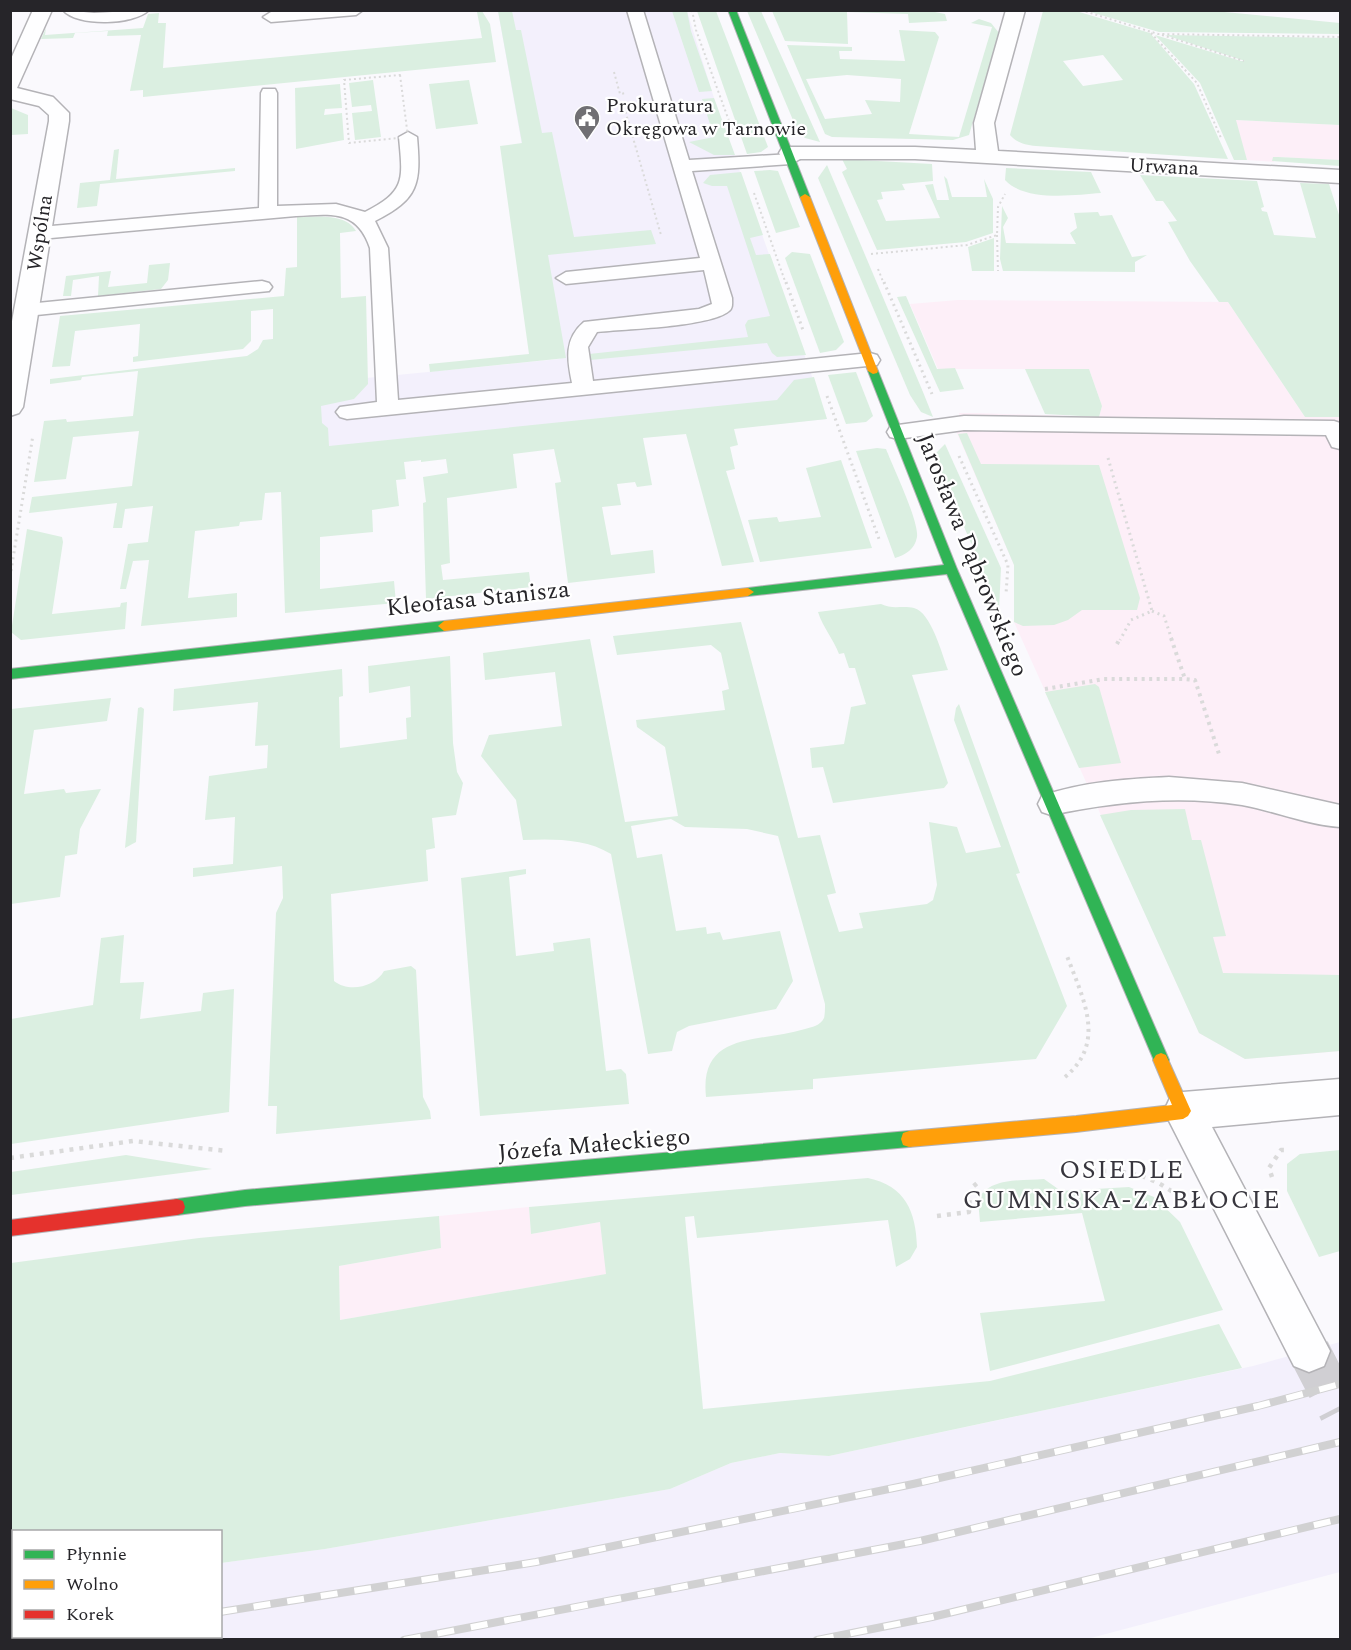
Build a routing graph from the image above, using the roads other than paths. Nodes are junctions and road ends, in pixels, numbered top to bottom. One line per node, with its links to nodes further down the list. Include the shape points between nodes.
1 (43, 10): 9 (street)
2 (70, 10): 3 (lane, via 84,17)
3 (142, 10)
4 (356, 10): 8 (lane)
5 (636, 10): 15 (lane)
6 (732, 10): 13 (street, Jarosława Dąbrowskiego)
7 (1016, 10): 14 (street, via 984,123)
8 (271, 17)
9 (10, 84)
10 (10, 93): 19 (street, Wspólna, via 46,101 59,113)
11 (269, 93): 17 (lane)
12 (408, 137): 18 (lane, via 411,171 406,194 393,206)
13 (790, 156): 14 (street, Urwana, via 857,151); 15 (lane); 24 (street, Jarosława Dąbrowskiego)
14 (988, 157): 16 (street, Urwana)
15 (681, 166): 20 (lane)
16 (1341, 177)
17 (268, 213): 18 (lane, via 339,210); 19 (lane)
18 (364, 220): 27 (lane, via 372,226 379,248)
19 (40, 232): 23 (street, Wspólna)
20 (711, 263): 21 (lane); 25 (lane, via 722,298 722,307 716,311 601,325 585,331 578,349)
21 (566, 278)
22 (262, 287): 23 (lane)
23 (27, 310): 26 (street, Wspólna)
24 (870, 360): 25 (lane); 29 (street, Jarosława Dąbrowskiego)
25 (585, 388): 27 (lane)
26 (10, 407)
27 (388, 408): 28 (lane)
28 (347, 412)
29 (898, 432): 30 (lane, via 964,423); 31 (street, Jarosława Dąbrowskiego)
30 (1338, 433)
31 (951, 569): 32 (street, Kleofasa Stanisza); 33 (street, Jarosława Dąbrowskiego)
32 (10, 674)
33 (1051, 804): 34 (lane, via 1112,791 1174,787 1231,793); 36 (street, Jarosława Dąbrowskiego)
34 (1341, 816)
35 (1341, 1096): 36 (street)
36 (1183, 1111): 37 (street, Józefa Małeckiego, via 1076,1124 245,1198); 38 (street)
37 (10, 1228)
38 (1309, 1351)

